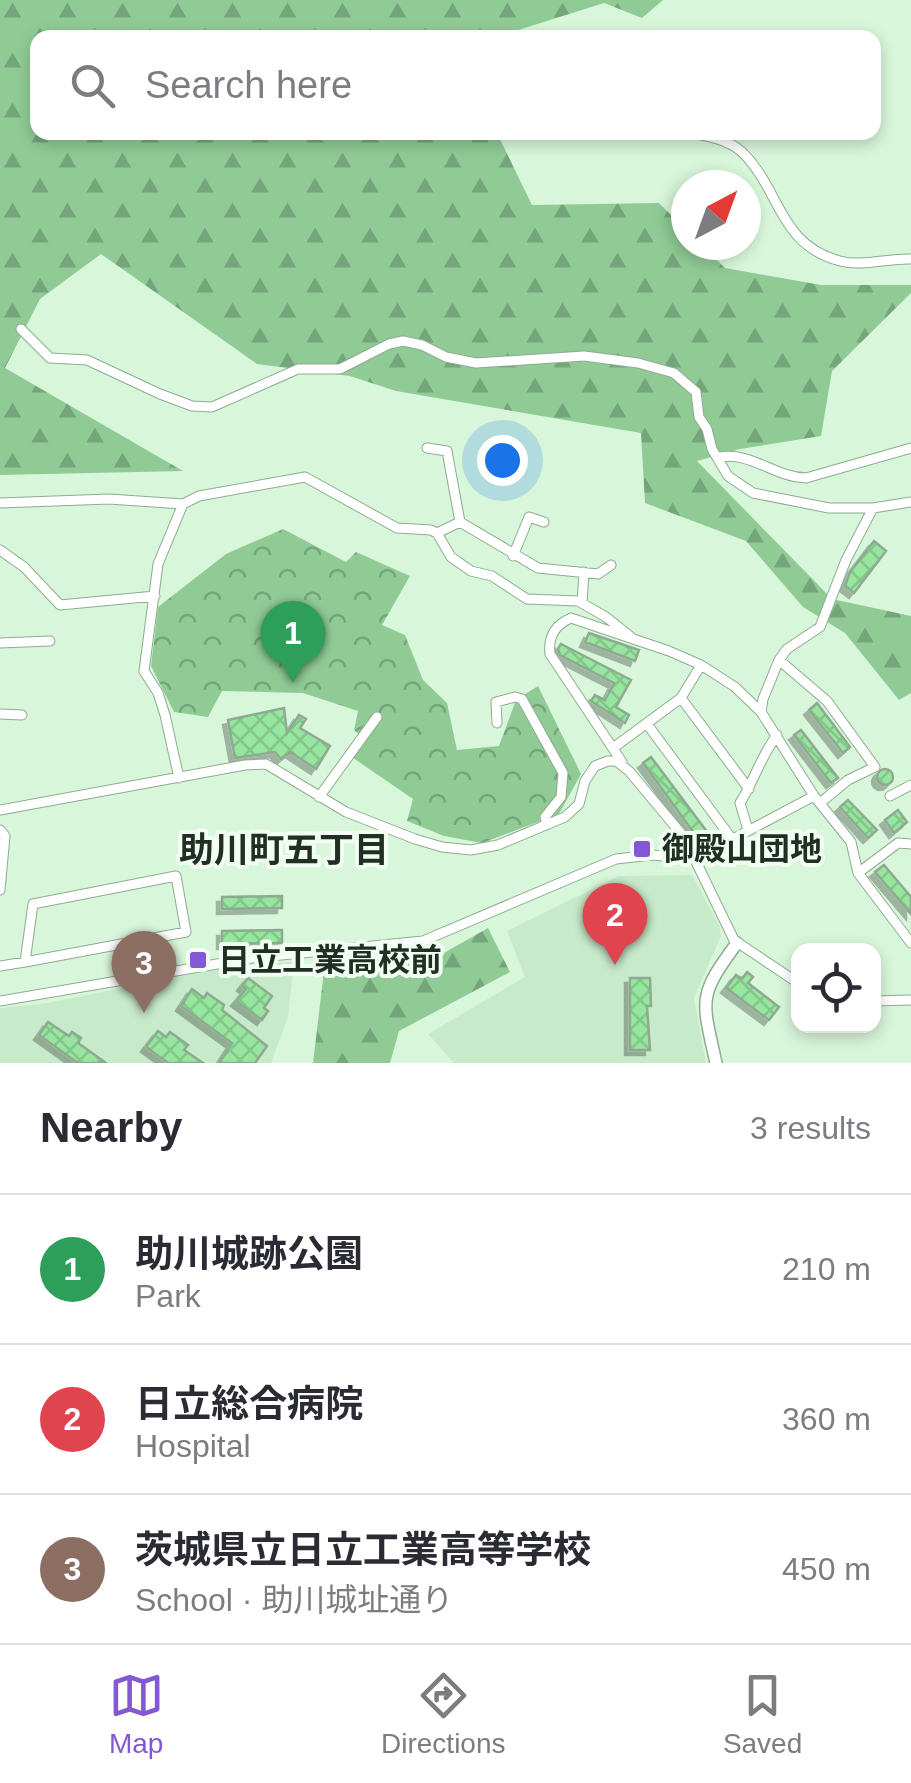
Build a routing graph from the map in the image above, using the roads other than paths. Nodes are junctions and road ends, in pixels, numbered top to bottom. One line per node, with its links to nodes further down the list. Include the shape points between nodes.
1 (718, 140): 2 (street, via 742,152 787,226 823,255 846,263)
2 (911, 259)
3 (21, 329): 6 (street, via 50,358 86,360 160,394 212,408 298,370 340,368 404,341 476,363 584,356 638,363 674,373 696,392 699,417)
4 (426, 448): 11 (street, via 447,451)
5 (911, 448): 6 (street, via 806,478 738,454)
6 (720, 457): 10 (street, via 728,476 753,493 829,508)
7 (911, 502): 10 (street)
8 (0, 503): 9 (street)
9 (183, 504): 13 (street, via 305,477 398,528); 18 (street, via 158,564)
10 (874, 508): 23 (street, via 820,626)
11 (460, 522): 13 (street); 15 (street)
12 (544, 522): 15 (street, via 529,517)
13 (437, 534): 19 (street, via 451,558 527,599)
14 (0, 550): 18 (street, via 60,605)
15 (513, 556): 17 (street, via 538,568)
16 (611, 565): 17 (street, via 598,574)
17 (584, 572): 19 (street)
18 (155, 596): 35 (street, via 144,672 166,714)
19 (582, 603): 20 (street)
20 (630, 637): 24 (street); 33 (street, via 571,618 556,628 549,645 554,663)
21 (50, 641): 22 (street)
22 (0, 643)
23 (780, 660): 26 (street); 40 (street, via 827,701 875,766)
24 (701, 665): 25 (street); 26 (street)
25 (681, 698): 31 (street); 37 (street)
26 (762, 712): 32 (street)
27 (0, 714): 28 (street)
28 (22, 715)
29 (377, 717): 39 (street)
30 (497, 723): 42 (street, via 496,702 522,699 561,764 563,792 545,817)
31 (647, 724): 33 (street); 45 (street)
32 (776, 735): 37 (street); 40 (street)
33 (614, 748): 34 (street)
34 (623, 765): 42 (street, via 594,766 575,810); 47 (street, via 679,830)
35 (179, 778): 39 (street, via 266,764); 41 (street)
36 (911, 785): 38 (street)
37 (749, 790): 44 (street, via 740,804)
38 (890, 796)
39 (319, 797): 42 (street, via 442,847 498,845)
40 (817, 799): 44 (street); 48 (street, via 851,842)
41 (0, 810)
42 (547, 825)
43 (0, 830): 49 (street, via 6,836)
44 (748, 830): 45 (street)
45 (732, 839): 47 (street)
46 (911, 844): 48 (street, via 898,843)
47 (694, 859): 50 (street); 55 (street, via 616,859 422,941 252,958)
48 (858, 873): 51 (street)
49 (0, 890)
50 (736, 943): 54 (street); 58 (street, via 703,1002)
51 (911, 943)
52 (25, 962): 52 (street, via 186,932 176,876 32,904); 53 (street)
53 (0, 966)
54 (791, 979)
55 (0, 1000)
56 (911, 1000): 57 (street)
57 (881, 1001)
58 (716, 1063)

